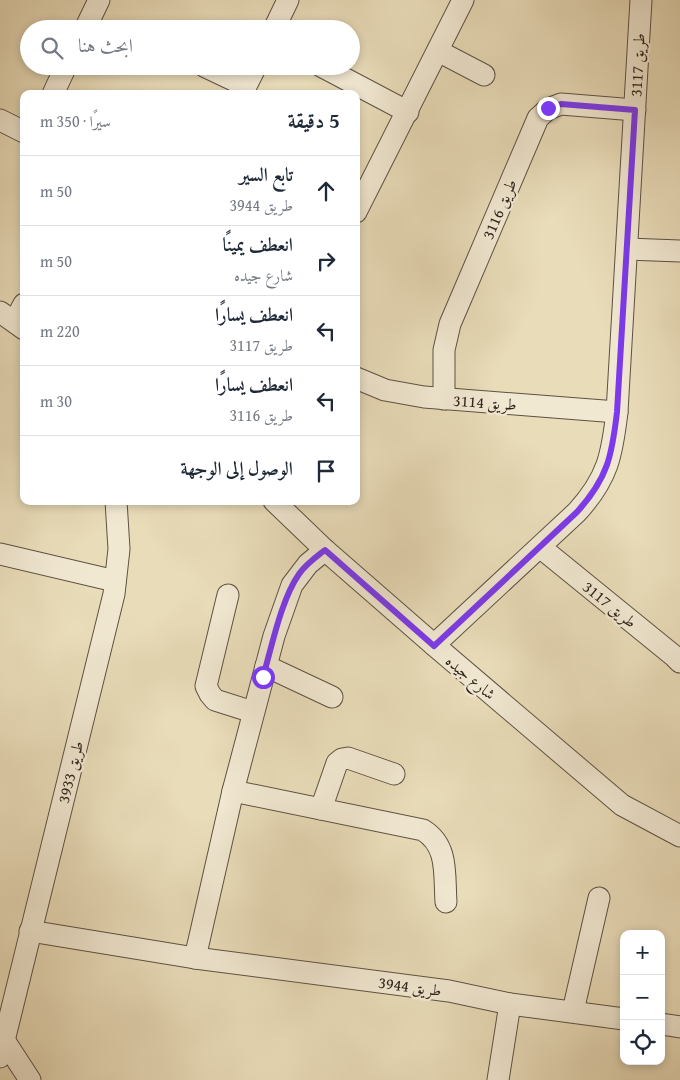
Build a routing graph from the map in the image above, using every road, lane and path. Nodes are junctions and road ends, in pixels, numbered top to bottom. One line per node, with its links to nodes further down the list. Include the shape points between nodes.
1 (99, 0): 5 (street)
2 (288, 0): 6 (street)
3 (463, 0): 7 (street)
4 (641, 0): 15 (street, طريق 3117)
5 (89, 20)
6 (278, 20)
7 (438, 51): 12 (street); 16 (street)
8 (62, 75): 13 (street)
9 (219, 75): 14 (street)
10 (252, 75): 14 (street)
11 (338, 75): 16 (street)
12 (484, 75)
13 (55, 90)
14 (244, 90)
15 (635, 110): 20 (street, طريق 3117); 23 (street, طريق 3116, via 561,104 548,108 538,118 450,324 444,350)
16 (408, 112): 19 (street)
17 (0, 120): 18 (street)
18 (20, 130)
19 (360, 204)
20 (627, 249): 21 (street); 24 (street, طريق 3117)
21 (680, 251)
22 (360, 380): 23 (street, طريق 3114, via 385,390)
23 (444, 398): 24 (street, طريق 3114)
24 (617, 412): 27 (street, طريق 3117, via 613,448 600,482 590,498)
25 (116, 505): 30 (street, طريق 3933, via 119,549)
26 (278, 505): 28 (street, شارع جيده)
27 (540, 547): 32 (street, طريق 3117); 33 (street, طريق 3117)
28 (325, 550): 32 (street, شارع جيده); 34 (street, via 308,564 292,585)
29 (0, 554): 30 (street)
30 (115, 581): 43 (street, طريق 3933)
31 (228, 595): 36 (street, via 206,686 215,700)
32 (434, 646): 40 (street, شارع جيده, via 622,805)
33 (680, 662)
34 (266, 666): 35 (street); 36 (street)
35 (332, 697)
36 (253, 712): 38 (street)
37 (394, 774): 39 (street, via 348,758 342,759 337,763)
38 (233, 792): 39 (street); 44 (street)
39 (321, 809): 42 (street, via 430,834 443,854)
40 (680, 836)
41 (599, 898): 46 (street)
42 (446, 902)
43 (30, 931): 44 (street, طريق 3944); 50 (street, طريق 3933)
44 (195, 958): 45 (street, طريق 3944, via 449,991)
45 (510, 1004): 46 (street, طريق 3944); 52 (street)
46 (573, 1011): 47 (street, طريق 3944)
47 (620, 1018)
48 (665, 1025): 49 (street)
49 (680, 1027)
50 (1, 1047): 51 (street, طريق 3933)
51 (30, 1080)
52 (498, 1080)

